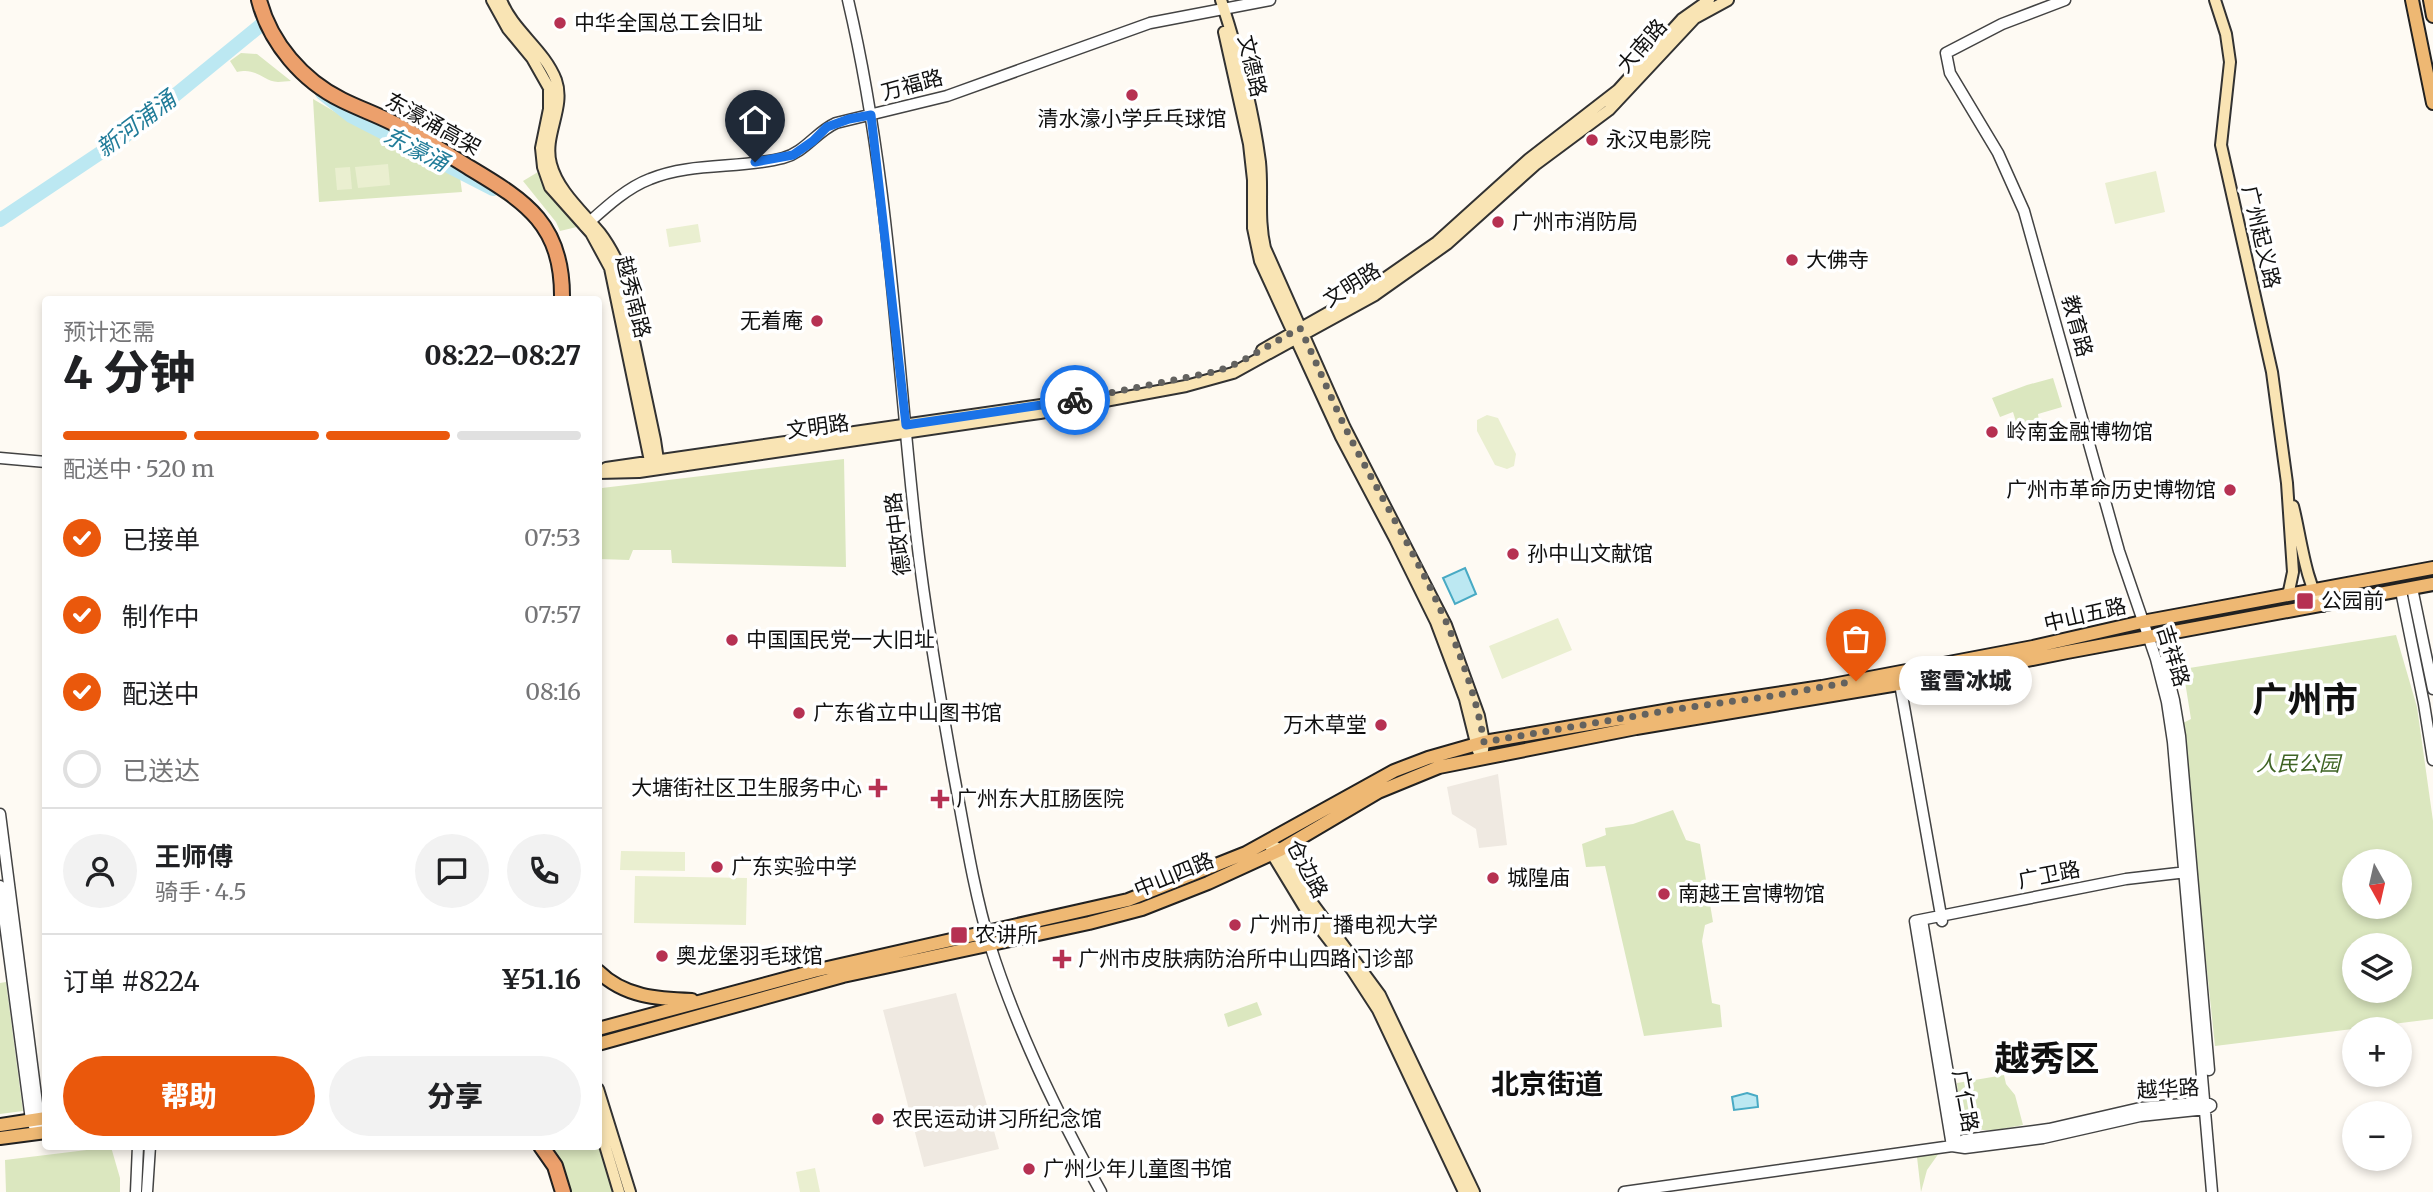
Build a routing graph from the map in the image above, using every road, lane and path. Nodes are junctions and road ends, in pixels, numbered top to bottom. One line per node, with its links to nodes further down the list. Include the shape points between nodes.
1 (250, 0): 20 (highway, via 270,47 303,84 339,107)
2 (259, 0): 20 (highway, 东濠涌高架, via 276,40 312,81)
3 (265, 0): 23 (highway, 东濠涌高架, via 279,41 310,78 400,125 529,207 554,245)
4 (492, 0): 21 (main road, 越秀南路, via 546,81 550,96 541,148 550,187)
5 (501, 0): 21 (main road, 越秀南路, via 555,78 559,100 550,161)
6 (848, 0): 19 (street, 德政中路)
7 (1243, 0): 15 (street, 万福路)
8 (1270, 0): 15 (street, 万福路, via 1235,9)
9 (1709, 0): 17 (main road, 大南路, via 1682,19)
10 (1728, 0): 17 (main road, 大南路, via 1700,13)
11 (2065, 0): 37 (street, 教育路, via 2002,24 1946,53 1950,73 1998,153 2024,211)
12 (2215, 0): 30 (main road, 广州起义路, via 2230,62 2221,145 2272,372)
13 (2412, 0): 18 (main road)
14 (2430, 0): 16 (main road)
15 (1222, 4): 19 (street, 万福路, via 1150,23 947,96); 24 (main road, 文德路, via 1252,160 1255,241 1265,273)
16 (2433, 16)
17 (1620, 94): 24 (main road, 文明路, via 1529,159 1429,248)
18 (2433, 103)
19 (871, 115): 21 (street, 万福路, via 827,127 802,149 783,158 650,179); 25 (street, 德政中路)
20 (463, 163): 22 (highway, 东濠涌高架, via 521,200 544,226 558,257)
21 (588, 224): 28 (main road, 越秀南路, via 610,268)
22 (562, 296)
23 (562, 296)
24 (1298, 334): 25 (main road, 文明路, via 1207,374); 42 (main road, 文德路, via 1446,625 1474,700)
25 (906, 429): 28 (main road, 文明路); 51 (street, 德政中路, via 916,534 940,688)
26 (0, 458): 27 (street)
27 (42, 462)
28 (655, 463): 29 (main road, 文明路)
29 (602, 470)
30 (2287, 483): 34 (main road, 广州起义路); 35 (main road, 广州起义路, via 2292,572)
31 (2433, 568): 34 (main road, 中山五路)
32 (2433, 584): 33 (main road, 中山五路)
33 (2406, 589): 36 (main road, 中山五路); 40 (street); 44 (street)
34 (2314, 591): 35 (main road, 中山五路); 36 (main road, 广州起义路)
35 (2286, 596): 37 (main road, 中山五路)
36 (2323, 606): 38 (main road, 中山五路)
37 (2142, 622): 38 (street, 吉祥路); 41 (main road, 中山五路)
38 (2152, 636): 39 (main road, 中山五路); 47 (street, 吉祥路, via 2169,715)
39 (1900, 684): 41 (main road, 中山五路); 49 (street)
40 (2433, 689)
41 (1747, 705): 42 (main road, 中山四路, via 1676,709); 43 (main road, 中山四路)
42 (1480, 743): 43 (main road); 46 (main road, 中山四路, via 1394,771)
43 (1482, 758): 46 (main road, 中山四路, via 1397,782)
44 (2433, 760)
45 (0, 814): 59 (street)
46 (1274, 849): 51 (main road, 中山四路, via 1222,863 1128,900); 52 (main road, 中山四路, via 1142,909); 76 (main road, 仓边路, via 1306,910 1370,996); 77 (main road, 仓边路, via 1380,995)
47 (2186, 873): 49 (street, 广卫路, via 2126,879); 58 (street, 吉祥路)
48 (0, 886): 59 (street)
49 (1942, 918): 50 (street, 广卫路)
50 (1918, 923): 64 (street, 广仁路)
51 (986, 931): 52 (street, 德政中路); 54 (main road, 中山四路)
52 (990, 945): 56 (main road, 中山四路, via 843,976); 75 (street, 德政中路, via 1038,1071)
53 (602, 974): 54 (main road, via 638,995)
54 (707, 1000): 55 (main road, 中山四路)
55 (602, 1028)
56 (602, 1043)
57 (602, 1103): 74 (main road)
58 (2207, 1106): 64 (street, 越华路, via 2126,1111 2049,1129 1964,1140); 79 (street, 吉祥路); 80 (street, 吉祥路)
59 (38, 1119): 60 (main road); 61 (street)
60 (0, 1125)
61 (41, 1132): 63 (main road)
62 (602, 1135): 73 (main road)
63 (0, 1138)
64 (1952, 1146): 78 (street, 越华路)
65 (138, 1150): 69 (street)
66 (150, 1150): 70 (street)
67 (541, 1150): 71 (highway)
68 (543, 1150): 72 (highway, via 555,1166)
69 (135, 1192)
70 (147, 1192)
71 (554, 1192)
72 (563, 1192)
73 (620, 1192)
74 (629, 1192)
75 (1101, 1192)
76 (1464, 1192)
77 (1474, 1192)
78 (1624, 1192)
79 (2211, 1192)
80 (2218, 1192)

